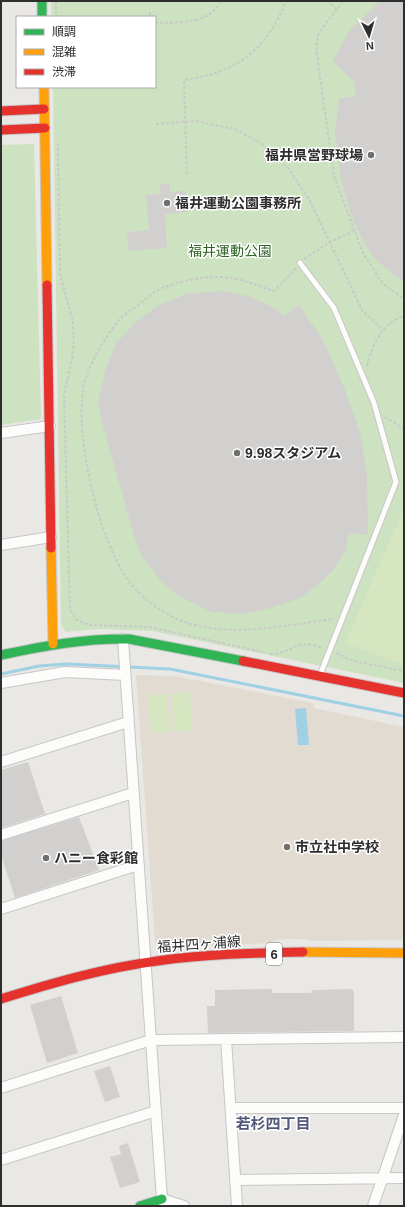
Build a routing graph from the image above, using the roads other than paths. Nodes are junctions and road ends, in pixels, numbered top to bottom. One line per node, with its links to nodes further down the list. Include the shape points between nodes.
1 (42, 1): 2 (street)
2 (42, 16)
3 (44, 88): 4 (street)
4 (44, 109): 5 (street); 6 (street)
5 (1, 111)
6 (45, 128): 7 (street); 9 (street)
7 (1, 130)
8 (300, 263): 17 (lane, via 334,308 374,403 396,482)
9 (50, 426): 10 (street); 11 (street)
10 (1, 433)
11 (52, 538): 12 (street); 14 (street)
12 (1, 545)
13 (122, 639): 14 (street, via 90,639); 16 (street); 17 (street, via 151,642)
14 (53, 644): 15 (street)
15 (1, 655)
16 (125, 674): 18 (street, via 65,672); 20 (street)
17 (320, 676): 19 (street)
18 (1, 683)
19 (404, 693)
20 (128, 722): 21 (street); 22 (street)
21 (1, 762)
22 (133, 793): 23 (street); 24 (street)
23 (1, 835)
24 (138, 865): 25 (street); 27 (street)
25 (1, 908)
26 (404, 952): 27 (street, 福井四ヶ浦線 / 6, via 224,955)
27 (145, 963): 28 (street, 福井四ヶ浦線 / 6, via 86,975); 31 (street)
28 (1, 999)
29 (404, 1037): 30 (street)
30 (226, 1039): 31 (street); 33 (street)
31 (151, 1040): 32 (street); 35 (street)
32 (1, 1088)
33 (231, 1108): 34 (street); 40 (street)
34 (404, 1108)
35 (156, 1111): 37 (street); 41 (street)
36 (404, 1115): 38 (street)
37 (1, 1160)
38 (383, 1178): 39 (street); 40 (street); 45 (street)
39 (404, 1178)
40 (235, 1180): 44 (street)
41 (161, 1203): 42 (street); 43 (street)
42 (140, 1206)
43 (184, 1206)
44 (236, 1206)
45 (373, 1206)

